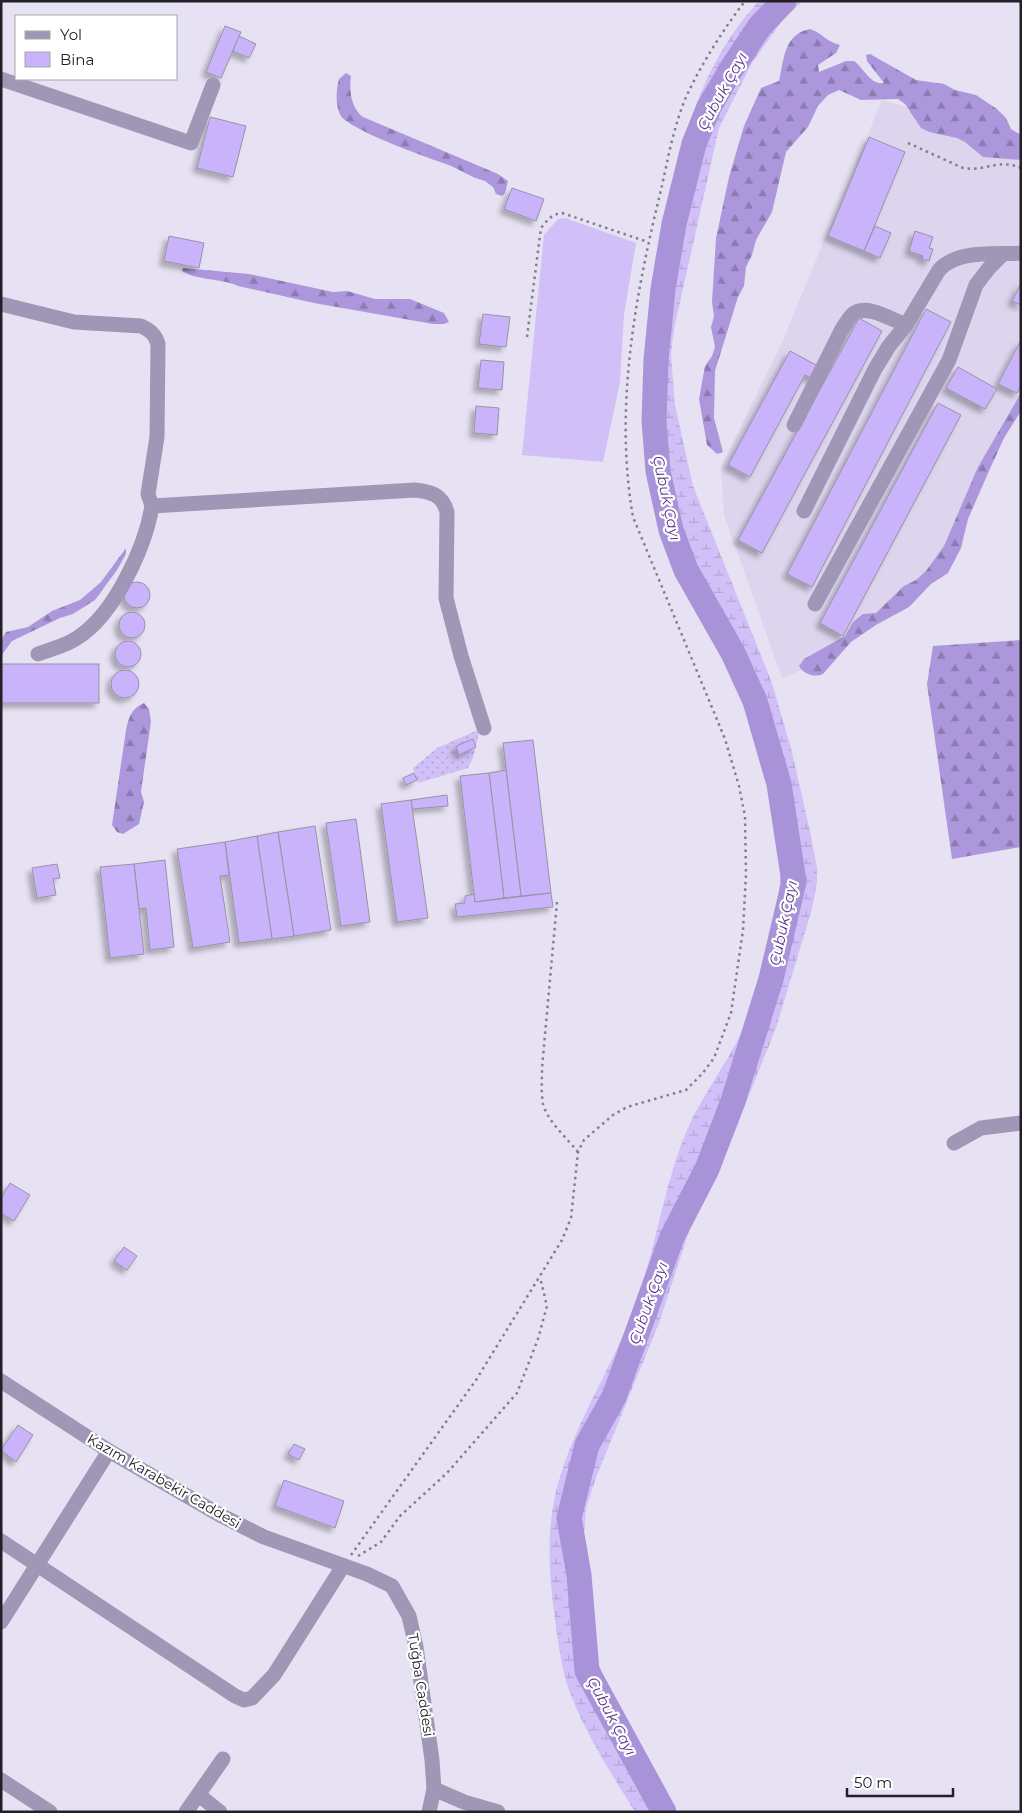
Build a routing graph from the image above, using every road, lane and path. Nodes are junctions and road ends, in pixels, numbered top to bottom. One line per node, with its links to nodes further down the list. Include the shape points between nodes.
1 (745, 1): 6 (path, via 687,96)
2 (1, 79): 3 (street, via 190,143)
3 (213, 85)
4 (908, 143): 5 (path, via 963,168 973,170 995,163)
5 (1021, 168)
6 (648, 242): 11 (path, via 562,213 546,220 541,228); 21 (path, via 634,318 630,362 627,480 636,524 725,738 739,786 745,816 743,930 732,1013 717,1051 702,1074 686,1090 627,1107 613,1115 584,1140)
7 (1021, 253): 8 (street)
8 (1003, 254): 10 (street, via 958,257 946,262); 15 (street, via 976,285 949,360)
9 (1, 304): 13 (street, via 74,322 140,326 149,329 156,337 157,437 148,494)
10 (906, 325): 12 (street, via 867,310 852,315); 14 (street, via 875,369)
11 (528, 337)
12 (794, 425)
13 (152, 506): 16 (street, via 149,526 137,558 105,609 79,637); 17 (street, via 415,490 439,497 446,512 445,578 449,617)
14 (804, 511)
15 (815, 604)
16 (38, 654)
17 (484, 728)
18 (557, 902): 21 (path, via 542,1092 549,1116)
19 (1021, 1124): 20 (street, via 980,1128)
20 (954, 1143)
21 (578, 1152): 22 (path, via 571,1218)
22 (540, 1277): 27 (path, via 476,1380); 27 (path, via 547,1306 533,1355 517,1392 447,1473 400,1516 381,1542)
23 (1, 1380): 24 (street, Kazım Karabekir Caddesi)
24 (109, 1451): 26 (street); 27 (street, Kazım Karabekir Caddesi, via 243,1527)
25 (1, 1540): 26 (street)
26 (37, 1564): 27 (street, via 244,1700 252,1698 274,1675); 29 (street)
27 (343, 1566): 28 (street, Kazım Karabekir Caddesi)
28 (392, 1586): 32 (street, Tuğba Caddesi, via 404,1604 412,1628)
29 (1, 1622)
30 (223, 1759): 33 (street)
31 (1, 1780): 34 (street)
32 (434, 1789): 37 (street, Tuğba Caddesi); 38 (street)
33 (199, 1795): 35 (street); 36 (street)
34 (50, 1812)
35 (186, 1812)
36 (220, 1812)
37 (429, 1812)
38 (498, 1812)

